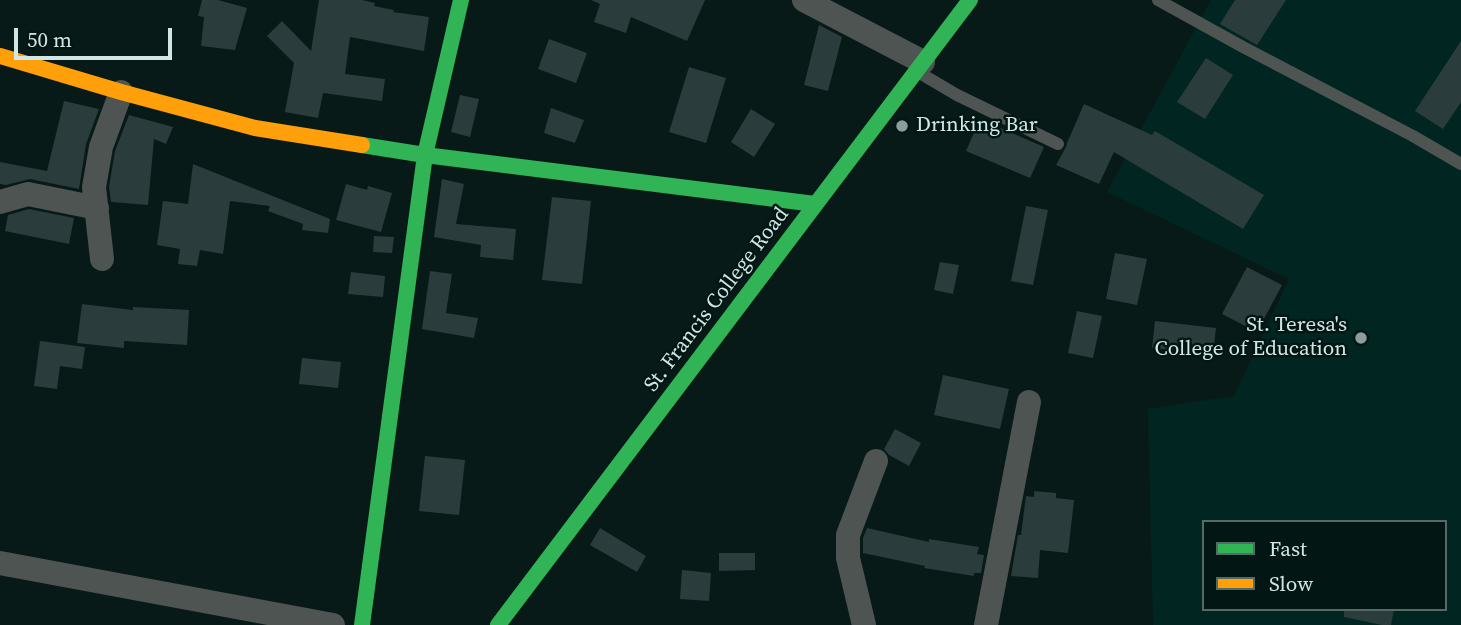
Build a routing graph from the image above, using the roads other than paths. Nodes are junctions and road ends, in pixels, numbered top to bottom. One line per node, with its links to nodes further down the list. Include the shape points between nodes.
1 (461, 0): 9 (street)
2 (804, 0): 6 (street)
3 (970, 0): 6 (street, St. Francis College Road)
4 (1158, 0): 10 (lane)
5 (0, 55): 7 (street)
6 (919, 66): 8 (lane, via 957,95); 12 (street, St. Francis College Road)
7 (121, 92): 9 (street, via 255,128); 13 (street, via 101,147 94,187)
8 (1058, 144)
9 (425, 155): 12 (street); 19 (street)
10 (1461, 164)
11 (0, 202): 13 (street, via 28,194)
12 (814, 204): 20 (street, St. Francis College Road)
13 (97, 208): 14 (street)
14 (102, 259)
15 (1029, 402): 22 (street)
16 (876, 461): 21 (street, via 848,535 848,558)
17 (0, 563): 18 (street)
18 (333, 625)
19 (362, 625)
20 (498, 625)
21 (864, 625)
22 (986, 625)

